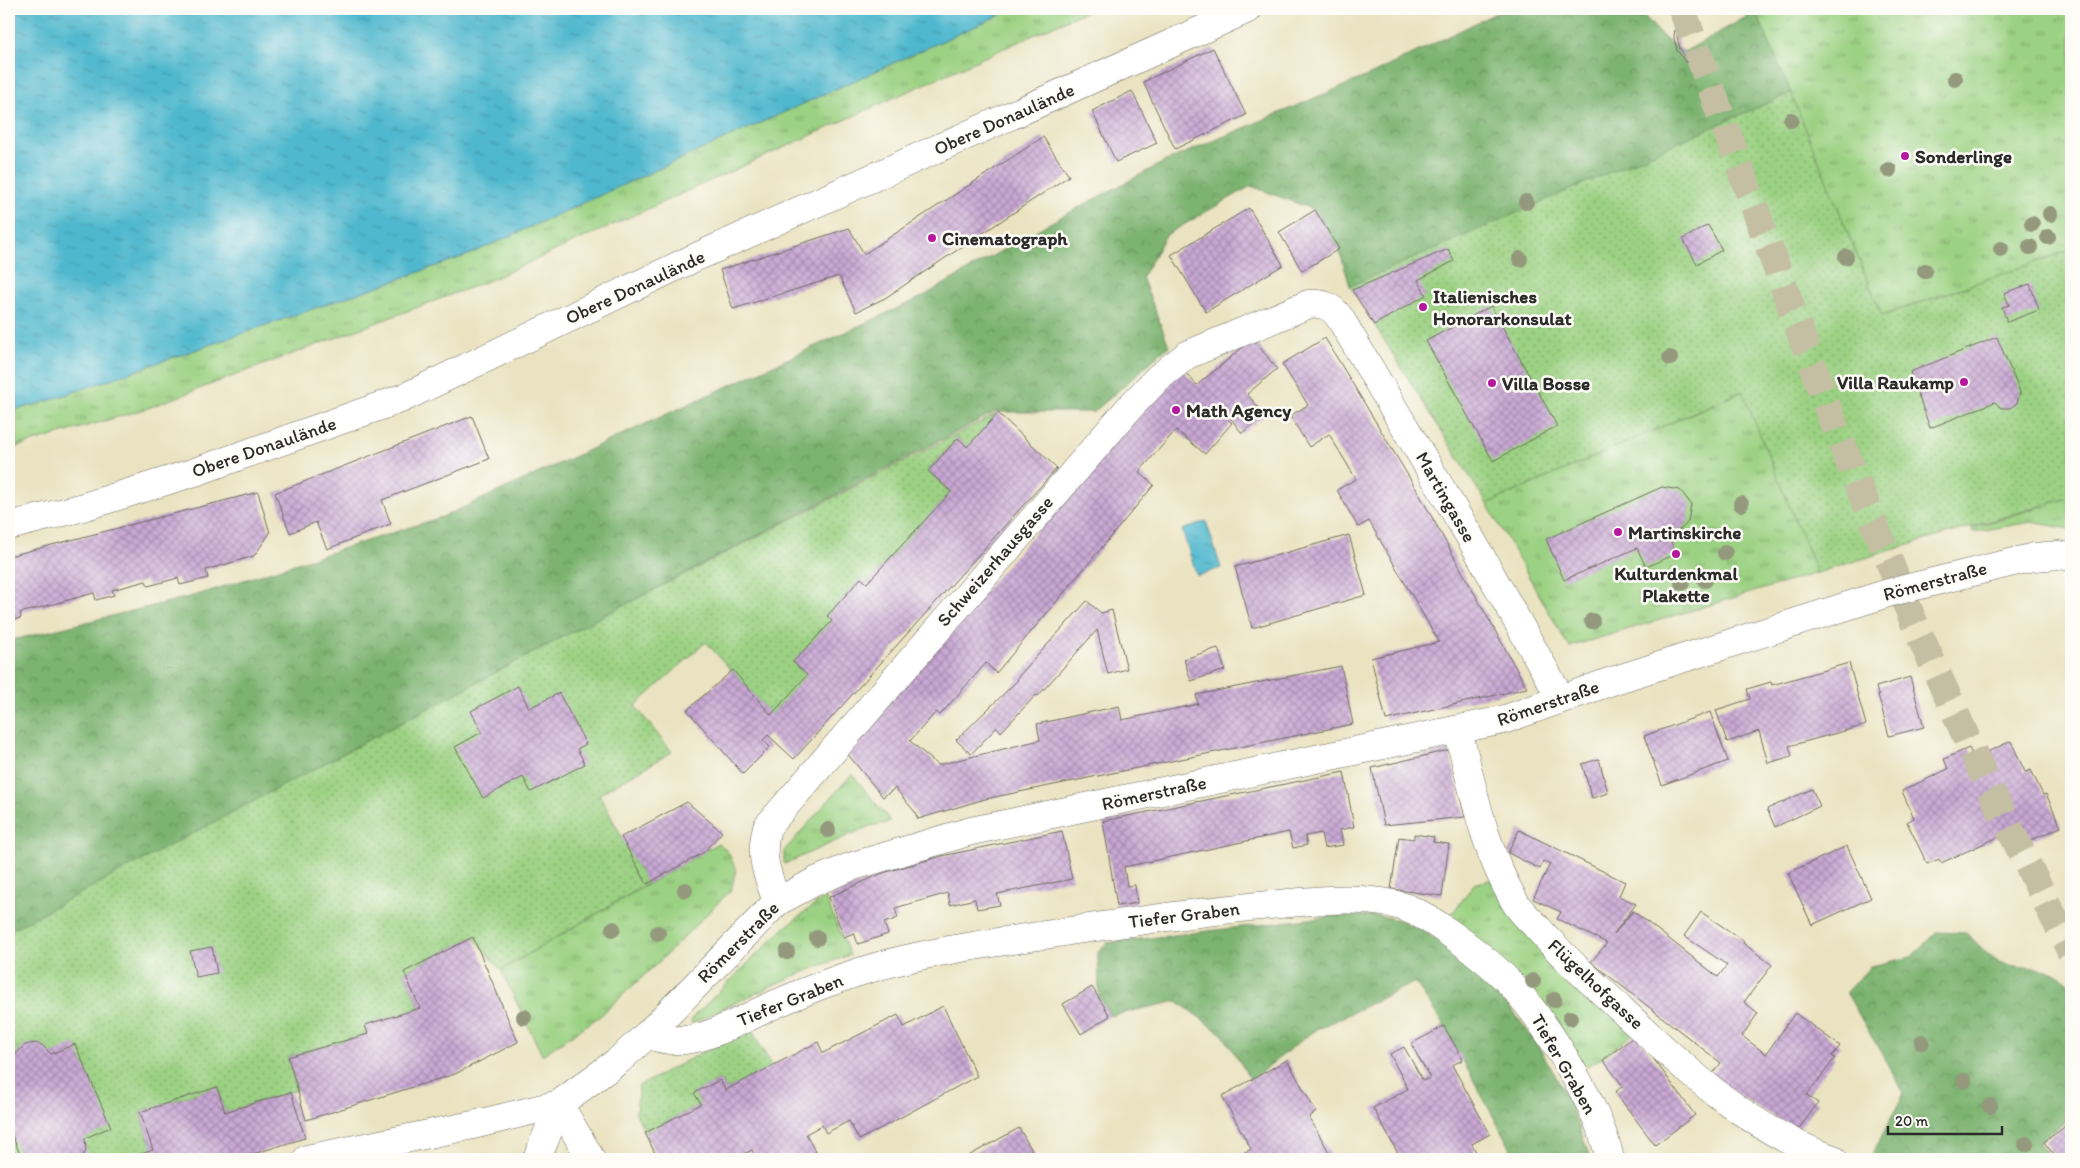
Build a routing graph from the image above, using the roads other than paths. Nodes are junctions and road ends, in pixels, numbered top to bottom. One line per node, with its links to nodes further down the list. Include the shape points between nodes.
1 (1248, 9): 3 (street, Obere Donaulände, via 692,259 403,398 195,472 80,508)
2 (1322, 303): 5 (street, Martingasse, via 1332,308 1345,326); 7 (street, Schweizerhausgasse, via 1309,304 1186,355 1131,406 767,827 763,843 764,864)
3 (9, 526)
4 (2071, 557): 5 (street, Römerstraße, via 2034,557 1888,593)
5 (1561, 699): 6 (street, Römerstraße, via 1518,715)
6 (1458, 730): 7 (street, Römerstraße, via 971,831 850,867); 14 (street, Flügelhofgasse, via 1491,852 1500,877 1516,905 1562,954 1676,1060 1744,1113 1793,1142)
7 (777, 902): 8 (street, Römerstraße)
8 (648, 1034): 9 (street, Römerstraße, via 618,1061); 13 (street, Tiefer Graben, via 662,1041 710,1034 779,1002 862,971 953,950 1130,922 1290,903 1335,900 1394,904 1433,922 1475,950 1528,1003 1590,1104)
9 (559, 1104): 10 (street, Römerstraße); 11 (street); 12 (street)
10 (307, 1159)
11 (538, 1159)
12 (591, 1159)
13 (1610, 1159)
14 (1833, 1159)

